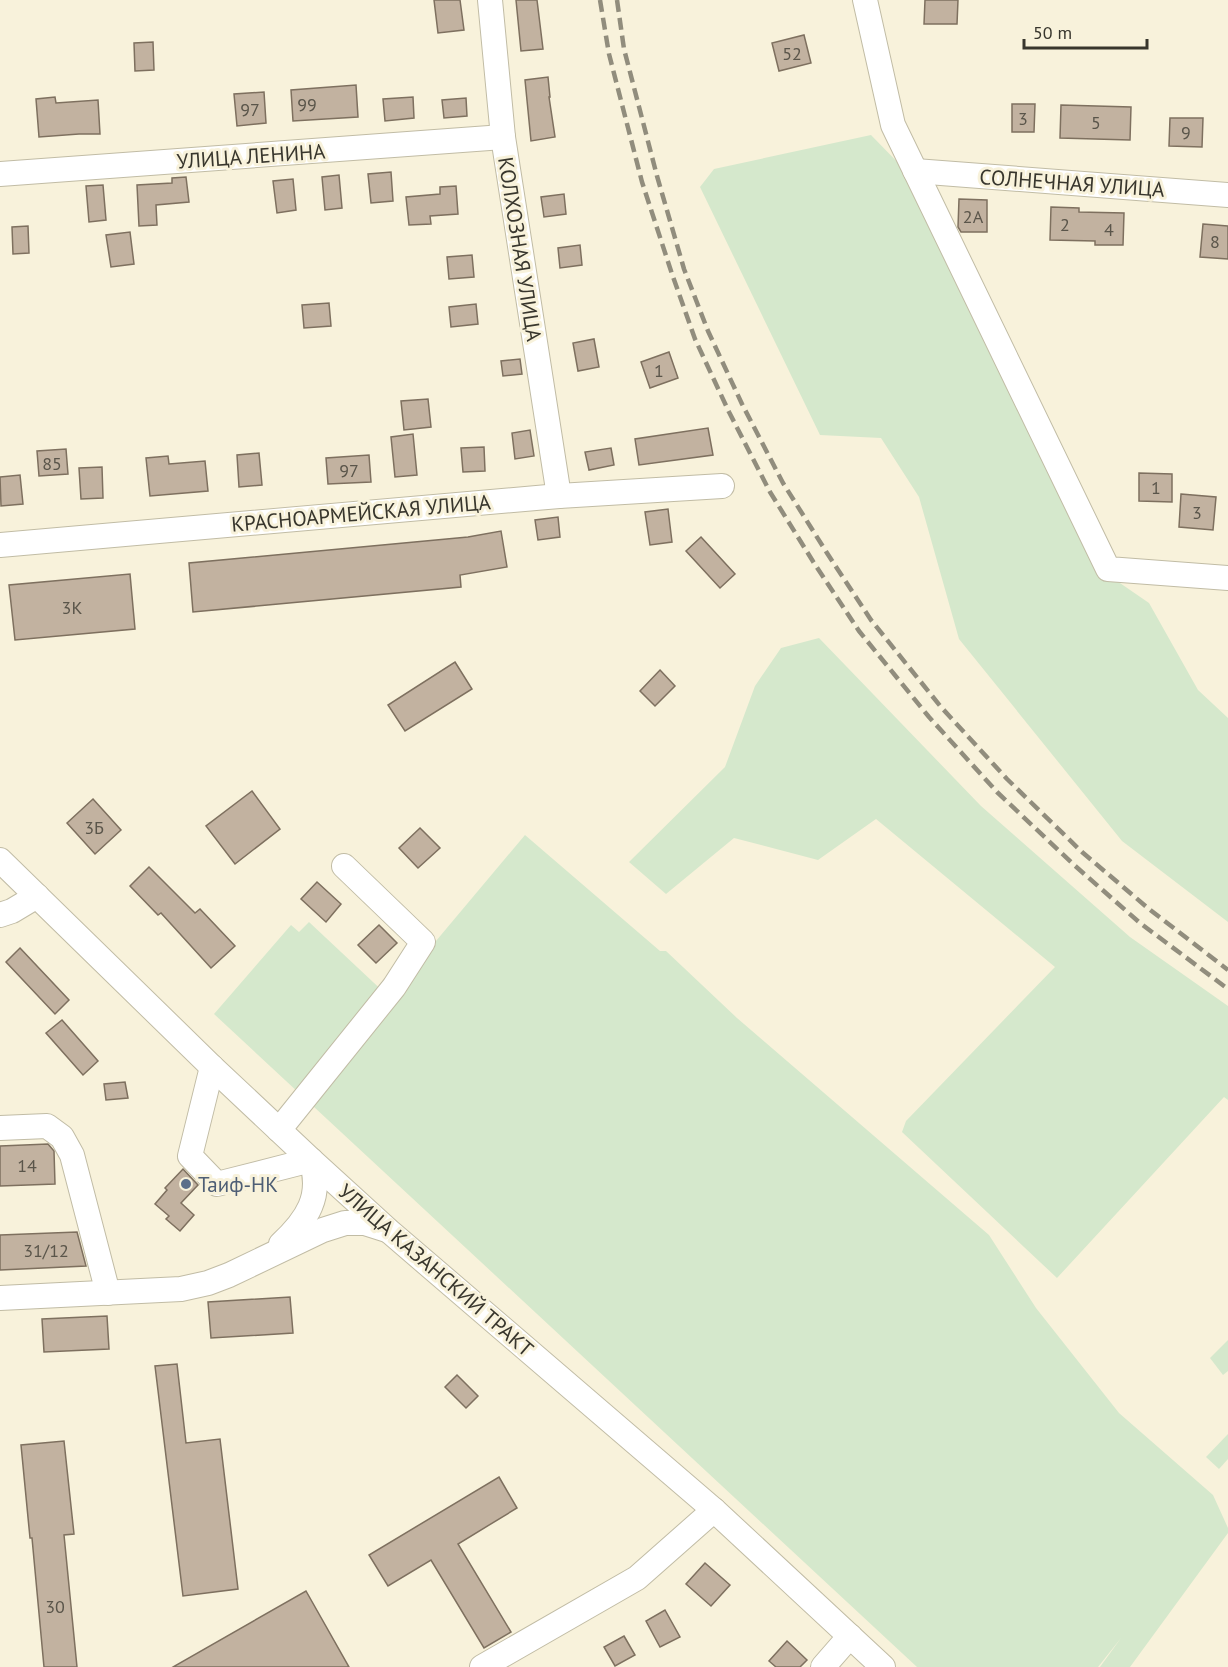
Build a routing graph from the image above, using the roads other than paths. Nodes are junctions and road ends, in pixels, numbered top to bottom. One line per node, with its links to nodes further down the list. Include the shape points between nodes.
1 (490, 0): 3 (street, КОЛХОЗНАЯ УЛИЦА)
2 (865, 0): 4 (street, via 892,125)
3 (503, 137): 5 (street, УЛИЦА ЛЕНИНА); 8 (street, КОЛХОЗНАЯ УЛИЦА)
4 (915, 171): 6 (street, СОЛНЕЧНАЯ УЛИЦА); 10 (street, via 1108,569)
5 (0, 174)
6 (1228, 195)
7 (722, 486): 8 (street, КРАСНОАРМЕЙСКАЯ УЛИЦА)
8 (559, 496): 9 (street, КРАСНОАРМЕЙСКАЯ УЛИЦА)
9 (0, 545)
10 (1228, 578)
11 (0, 860): 13 (street, УЛИЦА КАЗАНСКИЙ ТРАКТ)
12 (344, 866): 17 (street, via 423,942 394,987)
13 (37, 896): 14 (street); 15 (street, УЛИЦА КАЗАНСКИЙ ТРАКТ)
14 (0, 915)
15 (212, 1067): 17 (street, УЛИЦА КАЗАНСКИЙ ТРАКТ); 18 (street, via 190,1156 217,1184)
16 (0, 1128): 21 (street, via 47,1126 62,1137 72,1155)
17 (279, 1130): 18 (street, УЛИЦА КАЗАНСКИЙ ТРАКТ)
18 (311, 1160): 19 (street, УЛИЦА КАЗАНСКИЙ ТРАКТ); 20 (street, via 316,1188 310,1210 298,1229)
19 (389, 1231): 20 (street, via 365,1223 345,1223); 23 (street, УЛИЦА КАЗАНСКИЙ ТРАКТ)
20 (271, 1254): 21 (street, via 208,1283 181,1289)
21 (108, 1293): 22 (street)
22 (0, 1298)
23 (714, 1510): 24 (street, УЛИЦА КАЗАНСКИЙ ТРАКТ); 25 (street, via 637,1578)
24 (850, 1636): 26 (street); 27 (street, УЛИЦА КАЗАНСКИЙ ТРАКТ)
25 (482, 1667)
26 (823, 1667)
27 (884, 1667)

